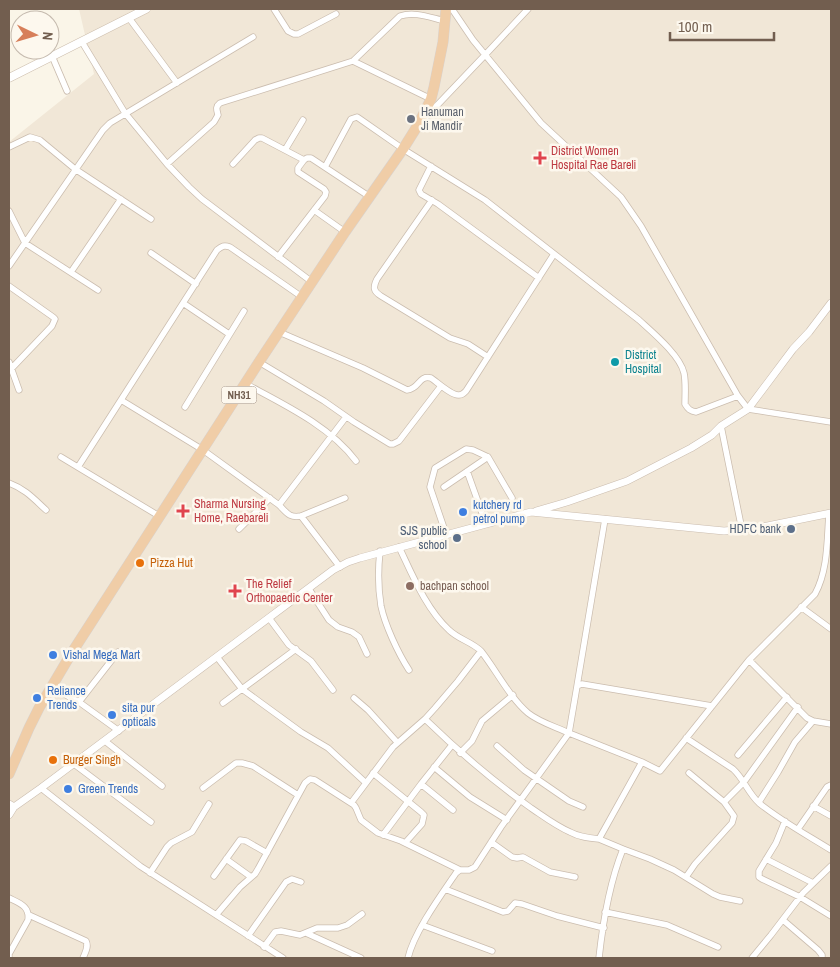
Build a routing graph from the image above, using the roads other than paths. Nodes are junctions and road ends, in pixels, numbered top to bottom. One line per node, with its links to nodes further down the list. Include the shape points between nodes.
1 (145, 9): 7 (main road)
2 (274, 9): 6 (street, via 288,31 294,34)
3 (446, 9): 8 (highway, NH31)
4 (452, 9): 12 (street)
5 (528, 9): 12 (street)
6 (336, 14)
7 (129, 18): 10 (main road); 17 (street)
8 (446, 21): 15 (street, via 413,14 400,16); 19 (highway, NH31)
9 (253, 37): 17 (street)
10 (82, 42): 11 (main road); 20 (street)
11 (60, 52)
12 (486, 55): 22 (street); 63 (street, via 541,123 621,197 641,226)
13 (44, 60): 16 (main road)
14 (54, 60): 18 (street)
15 (353, 61): 19 (street); 27 (street, via 220,103 214,122)
16 (9, 78)
17 (177, 83): 20 (street)
18 (66, 91)
19 (431, 99): 22 (highway, NH31)
20 (125, 113): 27 (street); 31 (street, via 103,130)
21 (303, 120): 25 (street)
22 (418, 125): 24 (highway, NH31)
23 (9, 147): 31 (street, via 34,137)
24 (403, 149): 29 (street); 30 (street, via 356,117 351,119); 32 (highway, NH31)
25 (285, 150): 26 (street); 28 (street, via 258,138)
26 (304, 160): 30 (street, via 311,158); 35 (street, via 298,172 326,192)
27 (168, 164): 42 (street, via 202,199)
28 (233, 164)
29 (431, 166): 34 (street, via 419,190); 41 (street, via 485,200)
30 (325, 167): 32 (street)
31 (76, 170): 33 (street); 39 (street)
32 (370, 197): 38 (highway, NH31)
33 (121, 199): 37 (street); 44 (street)
34 (432, 200): 45 (street); 56 (street, via 374,288 376,293 450,338 468,344)
35 (314, 210): 38 (street); 42 (street)
36 (9, 211): 39 (street)
37 (151, 219)
38 (344, 232): 46 (highway, NH31)
39 (25, 243): 43 (street); 44 (street)
40 (151, 253): 47 (street)
41 (554, 254): 45 (street); 63 (street, via 639,320 679,360 685,375 687,408 696,412)
42 (278, 257): 46 (street)
43 (9, 266)
44 (71, 272): 49 (street)
45 (538, 278): 56 (street)
46 (312, 282): 50 (highway, NH31)
47 (196, 284): 50 (street, via 217,250 225,246); 51 (street)
48 (9, 286): 59 (street, via 54,319 52,326)
49 (98, 290)
50 (302, 297): 54 (highway, NH31)
51 (183, 303): 55 (street); 64 (street)
52 (831, 303): 66 (street)
53 (244, 310): 55 (street)
54 (279, 332): 58 (highway, NH31); 61 (street, via 407,390 415,388 424,377)
55 (229, 334): 65 (street)
56 (488, 357): 61 (street, via 462,394 458,396)
57 (9, 362): 59 (street)
58 (259, 362): 60 (highway, NH31); 67 (street)
59 (11, 369): 62 (street)
60 (246, 384): 70 (street, via 286,405); 71 (highway, NH31)
61 (441, 386): 67 (street, via 399,441 393,444)
62 (19, 390)
63 (738, 396): 66 (street)
64 (121, 400): 71 (street); 75 (street)
65 (184, 407)
66 (748, 409): 68 (street); 69 (street)
67 (346, 416): 70 (street)
68 (831, 422)
69 (721, 426): 84 (street, via 691,448 627,481); 91 (street)
70 (332, 436): 74 (street); 82 (street)
71 (203, 450): 79 (street); 86 (highway, NH31)
72 (61, 457): 75 (street)
73 (488, 457): 76 (street); 81 (street); 92 (street, via 466,449 435,468 430,487)
74 (356, 460)
75 (78, 467): 86 (street)
76 (467, 471): 78 (street); 89 (street)
77 (9, 483): 83 (street, via 19,486)
78 (444, 486)
79 (270, 498): 82 (street); 90 (street)
80 (345, 498): 87 (street)
81 (512, 498)
82 (279, 505): 87 (street, via 290,516)
83 (46, 510)
84 (530, 512): 88 (street); 89 (street)
85 (830, 514): 91 (street); 97 (street, via 822,579 815,594)
86 (160, 516): 108 (highway, NH31)
87 (301, 516): 95 (street)
88 (605, 519): 91 (street); 107 (street)
89 (486, 524): 92 (street)
90 (239, 529)
91 (742, 530)
92 (446, 534): 93 (street)
93 (399, 547): 94 (street); 101 (street, via 433,612 458,638)
94 (380, 551): 95 (street); 106 (street, via 383,612)
95 (340, 567): 96 (street)
96 (309, 589): 98 (street); 103 (street, via 329,620 359,636)
97 (801, 607): 99 (street); 105 (street)
98 (269, 618): 100 (street); 104 (street)
99 (831, 629)
100 (296, 649): 109 (street); 110 (street, via 311,661)
101 (481, 651): 111 (street); 118 (street)
102 (118, 652): 114 (street)
103 (367, 654)
104 (217, 658): 109 (street); 121 (street)
105 (749, 660): 112 (street); 116 (street)
106 (409, 670)
107 (577, 686): 116 (street, via 582,684); 122 (street)
108 (51, 687): 114 (street); 135 (highway, NH31, via 28,728)
109 (242, 689): 115 (street); 138 (street, via 328,748)
110 (333, 690)
111 (513, 695): 122 (street, via 529,714); 128 (street, via 482,721 472,741)
112 (787, 697): 117 (street); 129 (street)
113 (354, 698): 125 (street)
114 (78, 702): 121 (street)
115 (223, 703)
116 (712, 706): 123 (street)
117 (798, 707): 119 (street); 137 (street)
118 (424, 719): 125 (street); 126 (street)
119 (813, 721): 120 (street); 148 (street, via 795,742)
120 (831, 724)
121 (119, 730): 124 (street)
122 (569, 733): 130 (street); 136 (street)
123 (686, 738): 130 (street, via 660,770); 137 (street, via 733,769)
124 (105, 741): 131 (street); 141 (street)
125 (397, 742): 133 (street)
126 (452, 745): 128 (street); 132 (street)
127 (497, 746): 136 (street)
128 (460, 753): 145 (street)
129 (738, 756)
130 (642, 762): 162 (street)
131 (74, 764): 142 (street); 159 (street)
132 (434, 767): 139 (street); 157 (street)
133 (373, 773): 138 (street); 146 (street)
134 (689, 773): 147 (street)
135 (9, 774)
136 (536, 778): 145 (street); 153 (street)
137 (744, 782): 147 (street); 148 (street)
138 (366, 783): 149 (street)
139 (420, 784): 146 (street); 154 (street)
140 (831, 785): 152 (street, via 826,786)
141 (162, 786)
142 (41, 788): 151 (street); 172 (street)
143 (203, 788): 144 (street, via 236,763 242,763 254,766)
144 (298, 795): 149 (street, via 310,779); 167 (street)
145 (520, 800): 157 (street); 162 (street, via 554,824 578,836)
146 (408, 801): 161 (street); 164 (street, via 422,812 424,818)
147 (724, 802): 175 (street, via 734,816 732,823)
148 (759, 802): 158 (street)
149 (351, 803): 161 (street, via 361,820)
150 (209, 804): 172 (street, via 192,832 171,843)
151 (11, 805): 155 (street)
152 (813, 806): 156 (street); 160 (street)
153 (583, 808)
154 (453, 810)
155 (9, 816)
156 (831, 816)
157 (507, 820): 163 (street)
158 (784, 821): 160 (street); 169 (street)
159 (151, 822)
160 (798, 829): 166 (street)
161 (383, 835): 164 (street)
162 (599, 840): 165 (street)
163 (492, 842): 171 (street, via 475,868); 174 (street, via 512,857 523,857 550,872)
164 (405, 843): 171 (street)
165 (623, 849): 175 (street, via 663,864); 183 (street)
166 (831, 850)
167 (267, 853): 168 (street, via 240,840); 176 (street)
168 (226, 859): 173 (street); 176 (street)
169 (766, 859): 178 (street); 180 (street, via 759,877)
170 (831, 866): 178 (street)
171 (460, 870): 179 (street)
172 (150, 873): 186 (street)
173 (214, 876)
174 (575, 877)
175 (686, 877): 182 (street, via 713,894)
176 (251, 878): 186 (street)
177 (301, 882): 192 (street, via 292,879 286,882)
178 (813, 883): 180 (street)
179 (445, 889): 189 (street); 190 (street, via 502,912 515,904 522,904)
180 (800, 897): 187 (street); 188 (street)
181 (9, 898): 185 (street, via 24,906)
182 (740, 901)
183 (605, 912): 190 (street); 194 (street, via 667,925)
184 (362, 914): 191 (street, via 342,927 316,928)
185 (29, 915): 196 (street); 197 (street, via 86,941)
186 (216, 915): 192 (street)
187 (831, 916)
188 (783, 920): 202 (street); 203 (street, via 818,950)
189 (422, 925): 195 (street); 200 (street)
190 (604, 928): 201 (street)
191 (306, 933): 193 (street, via 275,932); 199 (street)
192 (248, 936): 193 (street)
193 (264, 947): 198 (street)
194 (718, 947)
195 (492, 951)
196 (9, 958)
197 (83, 958)
198 (283, 958)
199 (360, 958)
200 (408, 958)
201 (599, 958)
202 (752, 958)
203 (822, 958)

